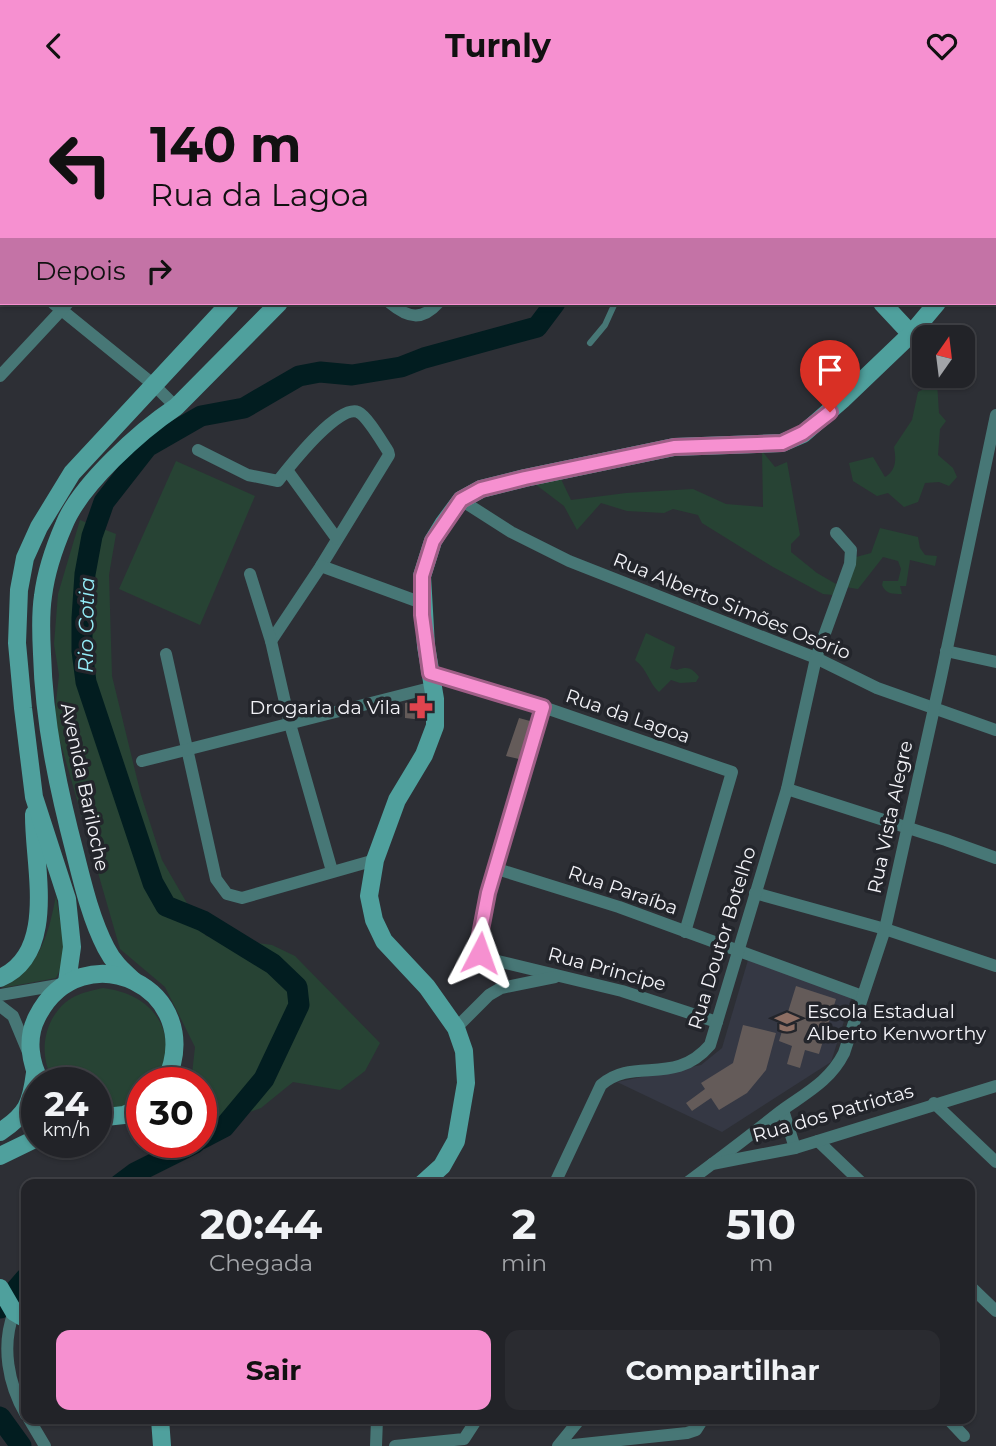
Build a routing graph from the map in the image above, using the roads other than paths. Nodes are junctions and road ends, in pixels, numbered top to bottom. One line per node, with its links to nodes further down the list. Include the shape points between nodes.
1 (61, 305): 11 (street); 12 (street)
2 (228, 305): 12 (main road)
3 (277, 305): 13 (main road, Avenida Bariloche)
4 (393, 305): 5 (street, via 422,316)
5 (436, 305)
6 (614, 305): 10 (lane)
7 (884, 305): 9 (main road)
8 (935, 305): 9 (main road)
9 (911, 334): 17 (main road, via 817,423 782,443 674,447 525,478 481,489)
10 (590, 343)
11 (0, 376)
12 (154, 385): 13 (street); 36 (main road, via 72,473 25,558 17,643)
13 (176, 407): 49 (main road, Avenida Bariloche, via 115,459 80,497 54,549 43,597 47,724 68,827 101,936 117,965)
14 (996, 415): 24 (street, Rua Vista Alegre)
15 (198, 450): 16 (street, via 248,475 278,481)
16 (287, 470): 19 (street); 19 (street, via 336,419 351,411 361,414 388,451)
17 (461, 500): 22 (main road, via 426,558); 26 (street, Rua Alberto Simões Osório, via 569,561)
18 (836, 533): 26 (street, Rua Doutor Botelho, via 851,556)
19 (337, 539): 20 (street)
20 (321, 566): 22 (street); 23 (street)
21 (250, 574): 23 (street)
22 (422, 603): 28 (main road)
23 (271, 641): 31 (street)
24 (946, 651): 27 (street); 30 (street, Rua Vista Alegre)
25 (166, 654): 33 (street)
26 (816, 658): 30 (street, Rua Alberto Simões Osório, via 877,688); 35 (street, Rua Doutor Botelho)
27 (996, 662)
28 (432, 680): 29 (street, Rua da Lagoa); 31 (street); 39 (main road, via 435,726 397,800)
29 (543, 707): 40 (street); 44 (street, Rua da Lagoa, via 733,772)
30 (933, 708): 32 (street, Rua Alberto Simões Osório); 37 (street, Rua Vista Alegre)
31 (290, 724): 33 (street); 41 (street)
32 (996, 730)
33 (187, 750): 34 (street); 41 (street, via 216,879 226,894 242,898)
34 (142, 761)
35 (787, 789): 37 (street); 42 (street, Rua Doutor Botelho)
36 (34, 797): 48 (main road, via 37,926 32,947); 50 (main road, via 66,899 72,947)
37 (908, 829): 38 (street); 43 (street, Rua Vista Alegre)
38 (996, 858)
39 (375, 860): 41 (street); 55 (main road, via 369,896 384,941 427,987)
40 (494, 867): 44 (street, Rua Paraíba); 47 (street, Rua Principe, via 480,953)
41 (332, 871)
42 (755, 893): 43 (street); 45 (street, Rua Doutor Botelho)
43 (885, 929): 46 (street); 52 (street, Rua Vista Alegre)
44 (685, 932): 45 (street, Rua Paraíba)
45 (738, 952): 52 (street, Rua Paraíba); 54 (street, Rua Doutor Botelho)
46 (996, 967)
47 (559, 976): 54 (street, Rua Principe); 55 (street, via 501,988)
48 (0, 978)
49 (134, 980): 50 (main road, via 88,975); 58 (main road, Avenida Bariloche, via 161,1002 170,1017 175,1051)
50 (66, 983): 51 (street); 57 (main road, via 34,1022 30,1038)
51 (0, 995)
52 (862, 996): 61 (street, Rua Vista Alegre, via 838,1065 822,1083)
53 (0, 1006): 56 (street, via 13,1016)
54 (717, 1022): 71 (street, Rua Doutor Botelho, via 710,1045 690,1063 610,1076 601,1085)
55 (456, 1028): 70 (main road, via 464,1051 462,1114 456,1141 442,1166)
56 (34, 1067)
57 (35, 1067)
58 (172, 1067)
59 (996, 1086): 60 (street, Rua dos Patriotas)
60 (934, 1103): 64 (street, Rua dos Patriotas); 68 (street)
61 (783, 1109): 66 (street); 69 (street, Rua Vista Alegre)
62 (21, 1115): 63 (main road)
63 (0, 1132)
64 (818, 1141): 66 (street, Rua dos Patriotas); 73 (street)
65 (21, 1146): 67 (main road)
66 (796, 1148): 69 (street, Rua dos Patriotas)
67 (0, 1156)
68 (996, 1161)
69 (712, 1164): 72 (street, Rua dos Patriotas)
70 (428, 1179)
71 (557, 1179)
72 (692, 1179)
73 (858, 1179)
74 (0, 1288): 77 (main road)
75 (975, 1291): 76 (street)
76 (996, 1311)
77 (20, 1315): 78 (street, via 7,1337 7,1355 11,1382)
78 (21, 1404)
79 (31, 1424): 89 (street)
80 (160, 1424): 90 (main road)
81 (377, 1424): 91 (street)
82 (474, 1424): 88 (street)
83 (576, 1424): 93 (street)
84 (700, 1424): 87 (street)
85 (953, 1424): 86 (street)
86 (964, 1436)
87 (688, 1439): 94 (street)
88 (465, 1442): 92 (street)
89 (44, 1446)
90 (162, 1446)
91 (376, 1446)
92 (395, 1446)
93 (558, 1446)
94 (564, 1446)

